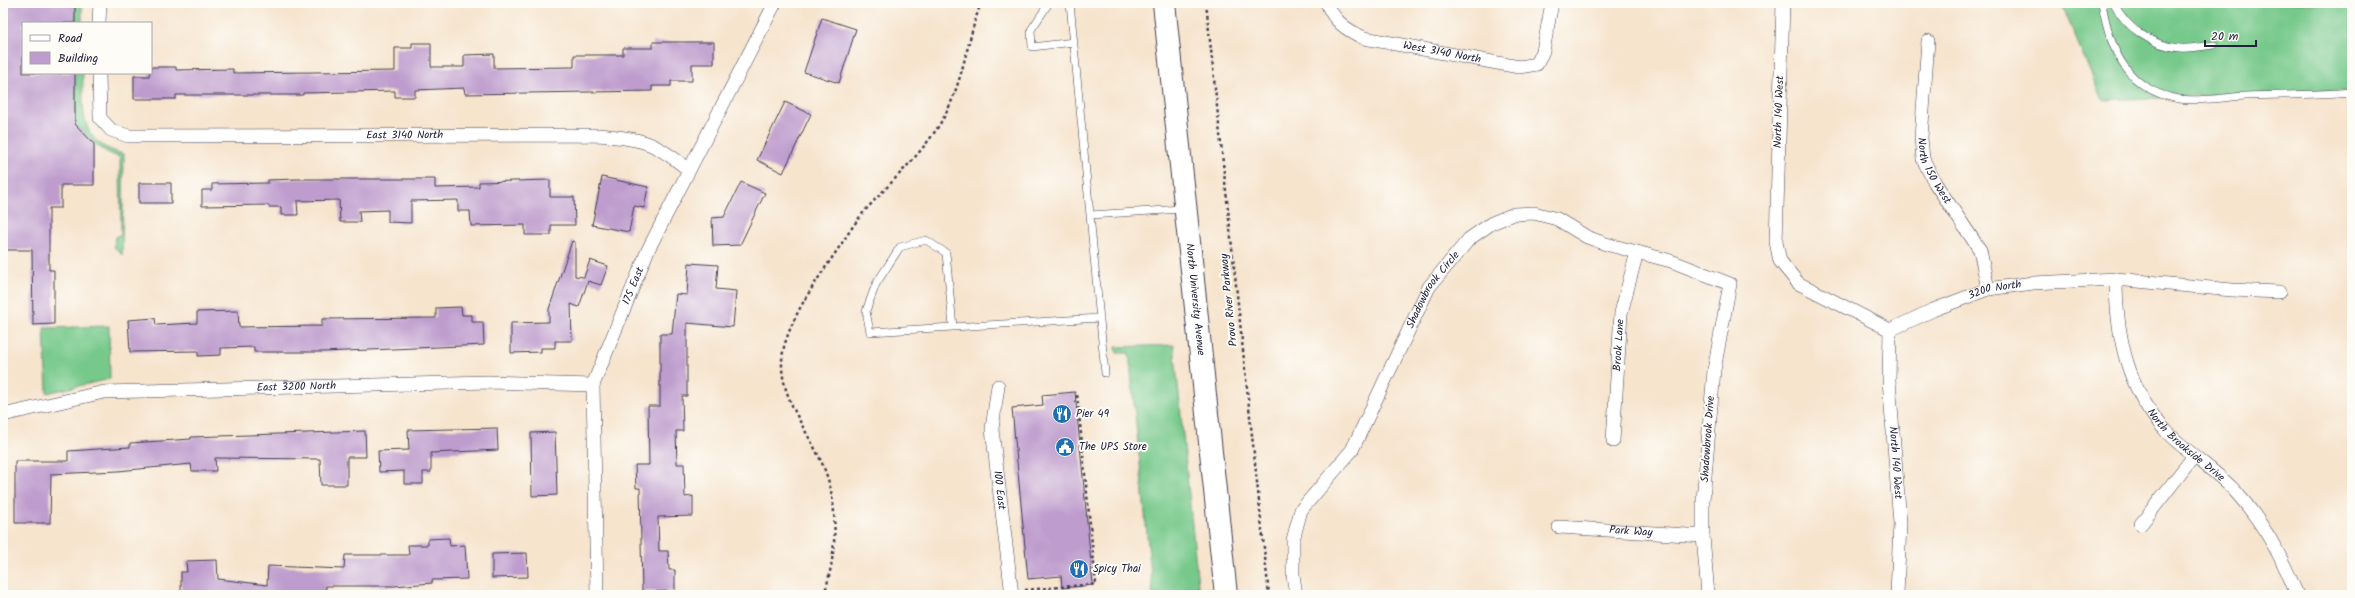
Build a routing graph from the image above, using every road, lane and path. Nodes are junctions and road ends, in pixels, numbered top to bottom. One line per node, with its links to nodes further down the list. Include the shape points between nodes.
1 (100, 3): 12 (street)
2 (775, 3): 18 (street, 175 East)
3 (1049, 3): 14 (lane, via 1031,30 1032,47)
4 (1070, 3): 14 (lane)
5 (1164, 3): 19 (highway, North University Avenue)
6 (1206, 3): 42 (path, Provo River Parkway)
7 (1326, 3): 8 (street, West 3140 North, via 1331,14 1349,31 1364,38 1519,67 1537,64 1543,51)
8 (1552, 3)
9 (1783, 3): 28 (street, North 140 West, via 1776,221 1776,242 1780,261 1798,283)
10 (2102, 3): 17 (lane, via 2113,48 2126,69 2148,88 2179,99)
11 (2114, 3): 15 (lane, via 2126,23 2146,37 2180,48)
12 (99, 22)
13 (1928, 41): 24 (street, North 150 West, via 1923,159 1935,183 1980,250)
14 (1074, 42): 20 (lane)
15 (2214, 45)
16 (100, 74): 18 (street, East 3140 North, via 100,118 111,130 128,136 598,135 637,138 664,150)
17 (2352, 92)
18 (689, 170): 30 (street, 175 East, via 648,250)
19 (1187, 208): 20 (lane); 41 (highway, North University Avenue)
20 (1090, 215): 26 (lane)
21 (1637, 252): 23 (street, Shadowbrook Circle, via 1671,261); 34 (street, Brook Lane, via 1621,313); 43 (street, Shadowbrook Circle, via 1593,239 1557,219 1534,213 1514,214 1492,222 1469,239 1429,287 1352,450 1300,510 1293,540)
22 (2116, 279): 24 (street, 3200 North, via 2033,283); 25 (street, 3200 North); 35 (street, North Brookside Drive, via 2116,314 2121,344 2131,374 2147,406 2166,430)
23 (1730, 284): 38 (street, Shadowbrook Drive, via 1714,370 1703,500)
24 (1988, 289): 28 (street, 3200 North)
25 (2279, 292)
26 (1100, 318): 27 (lane); 29 (lane)
27 (953, 327): 27 (lane, via 870,332 866,311 876,284 900,247 926,240 946,253)
28 (1890, 330): 45 (street, North 140 West, via 1889,380 1900,523)
29 (1105, 373)
30 (593, 385): 33 (street, East 3200 North, via 488,382 104,392); 40 (street, 175 East)
31 (998, 386): 39 (street, 100 East, via 992,429)
32 (1077, 394): 39 (path, via 1096,584)
33 (3, 415)
34 (1613, 440)
35 (2194, 456): 36 (street); 46 (street, North Brookside Drive, via 2233,490 2251,511 2273,543)
36 (2141, 524)
37 (1559, 527): 38 (street, Park Way)
38 (1703, 536): 44 (street, Shadowbrook Drive)
39 (1016, 593)
40 (597, 595)
41 (1226, 595)
42 (1269, 595)
43 (1296, 595)
44 (1708, 595)
45 (1897, 595)
46 (2297, 595)

